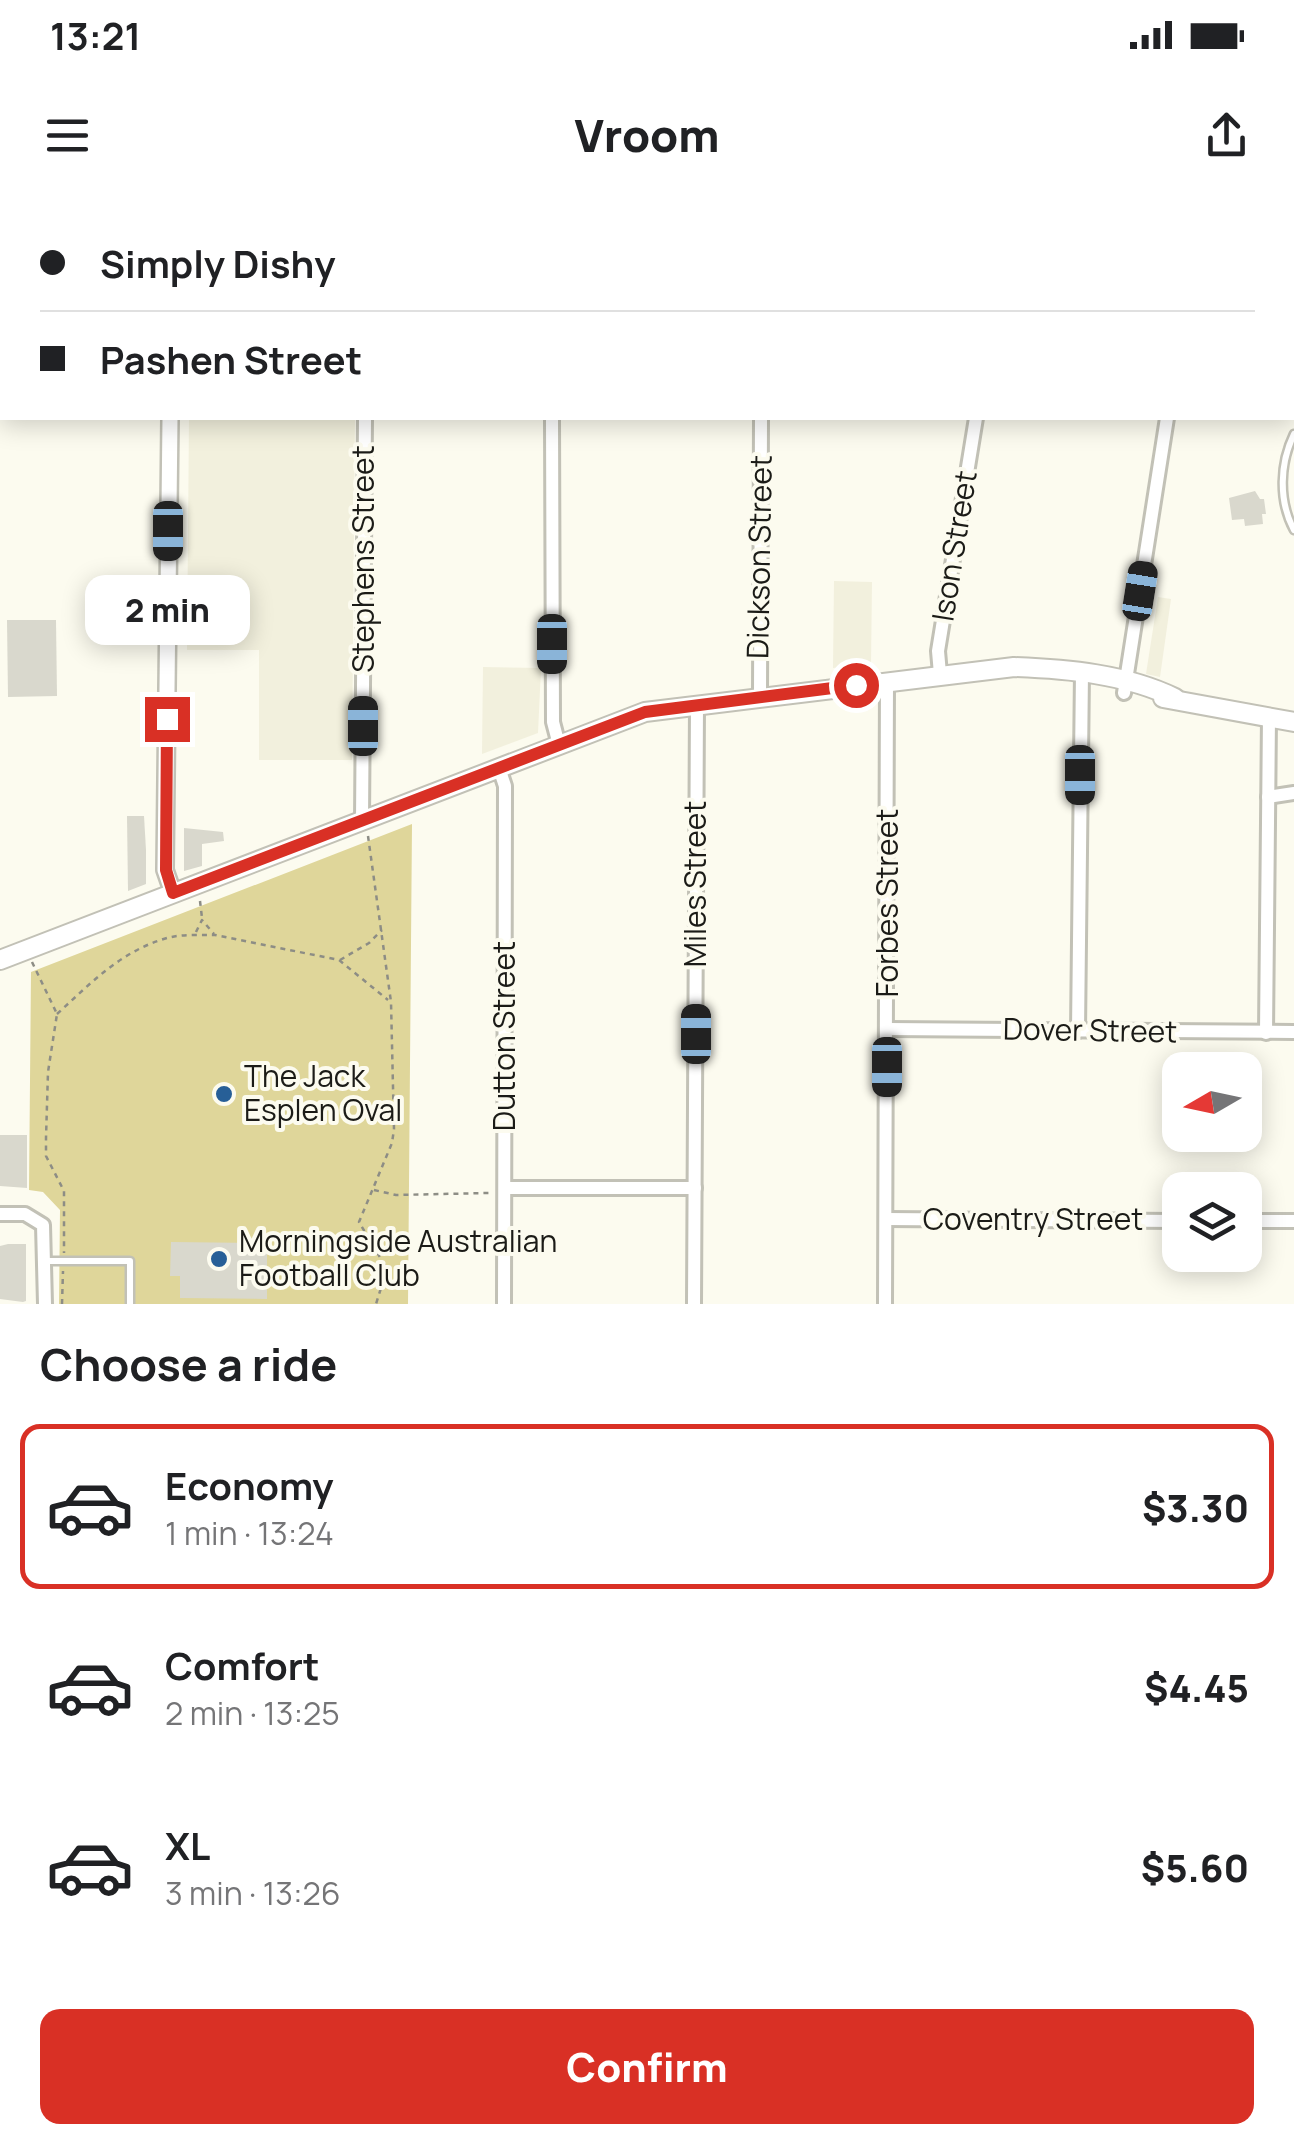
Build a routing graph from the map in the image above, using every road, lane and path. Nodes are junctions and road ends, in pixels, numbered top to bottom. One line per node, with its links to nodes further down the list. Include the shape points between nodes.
1 (170, 420): 22 (street, via 166,870)
2 (365, 420): 21 (street, Stephens Street)
3 (552, 420): 17 (street, via 553,722)
4 (761, 420): 13 (street, Dickson Street)
5 (976, 420): 9 (street, Ison Street, via 938,651)
6 (1167, 420): 12 (street)
7 (1294, 434): 8 (lane, via 1282,478)
8 (1294, 530)
9 (940, 674): 10 (main road, via 1051,666); 11 (main road)
10 (1082, 678): 12 (main road); 34 (street)
11 (888, 681): 13 (main road); 33 (street, Forbes Street)
12 (1125, 687): 15 (main road)
13 (760, 696): 14 (main road)
14 (697, 704): 17 (main road, via 645,712); 38 (street, Miles Street)
15 (1269, 716): 16 (main road); 20 (street)
16 (1294, 722)
17 (560, 745): 18 (main road)
18 (499, 768): 21 (main road); 37 (street, Dutton Street, via 505,786)
19 (1294, 792): 20 (street)
20 (1268, 797): 35 (street)
21 (362, 821): 22 (main road); 25 (path)
22 (173, 893): 28 (main road)
23 (200, 901): 24 (path)
24 (202, 920): 26 (path); 27 (path)
25 (382, 930): 30 (path); 31 (path)
26 (215, 935): 27 (path); 30 (path)
27 (194, 936): 32 (path, via 169,937 125,956)
28 (28, 950): 29 (main road); 32 (path)
29 (0, 960)
30 (339, 960): 31 (path)
31 (391, 1002): 39 (path, via 394,1128)
32 (57, 1014): 46 (path, via 46,1156 64,1191)
33 (887, 1029): 34 (street, Dover Street); 41 (street, Forbes Street)
34 (1078, 1031): 35 (street, Dover Street)
35 (1266, 1032): 36 (street, Dover Street)
36 (1294, 1032)
37 (505, 1188): 38 (street); 39 (path, via 487,1194); 51 (street, Dutton Street)
38 (694, 1188): 52 (street, Miles Street)
39 (374, 1190): 50 (path, via 359,1222 388,1269)
40 (0, 1214): 45 (street, via 39,1220 46,1230)
41 (886, 1219): 42 (street, Coventry Street); 53 (street, Forbes Street)
42 (1162, 1221)
43 (1262, 1221): 44 (street)
44 (1294, 1221)
45 (45, 1261): 46 (lane); 47 (street)
46 (64, 1261): 48 (path); 49 (lane, via 130,1261)
47 (44, 1304)
48 (62, 1304)
49 (130, 1304)
50 (376, 1304)
51 (504, 1304)
52 (694, 1304)
53 (884, 1304)

